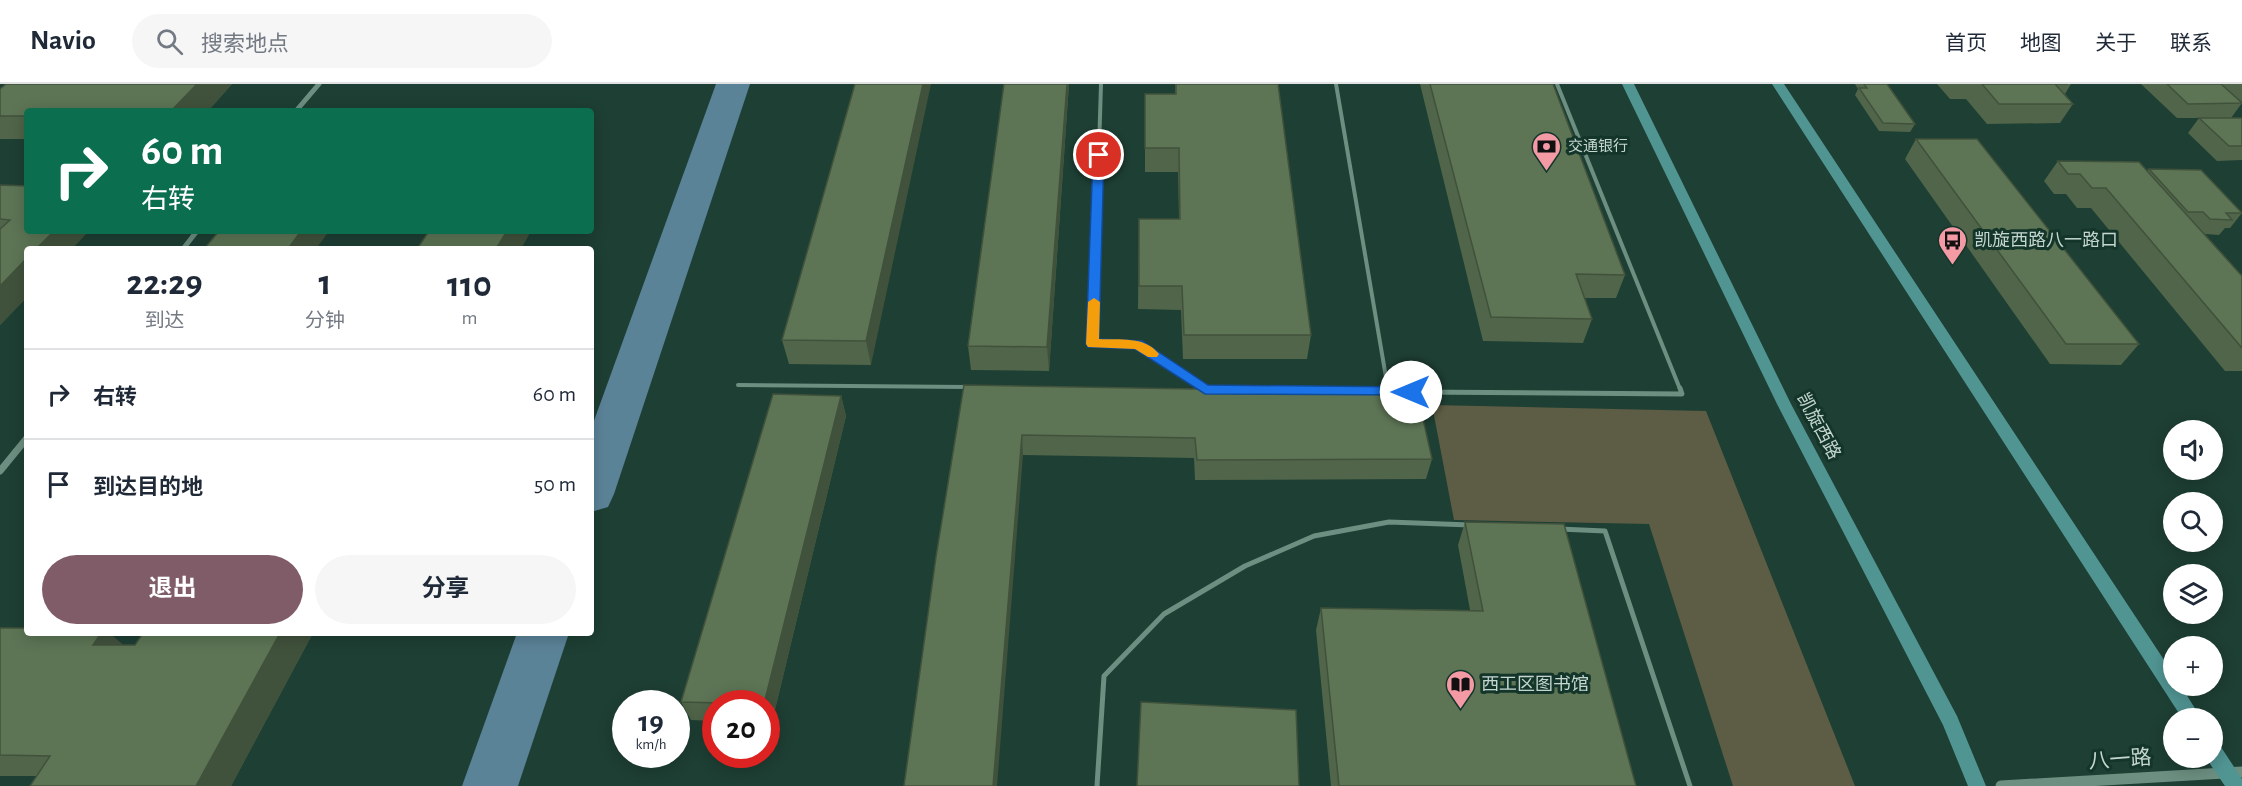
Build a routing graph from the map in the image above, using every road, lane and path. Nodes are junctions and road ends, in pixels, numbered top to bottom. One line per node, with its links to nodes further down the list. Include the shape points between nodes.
1 (318, 84): 7 (street)
2 (1101, 84): 13 (lane, via 1093,344 1138,345)
3 (1335, 84): 16 (lane)
4 (1557, 84): 18 (lane, via 1682,394)
5 (1628, 84): 28 (main road, 凯旋西路, via 1784,404 1951,722)
6 (1778, 84): 23 (main road)
7 (298, 108)
8 (195, 234): 9 (street)
9 (185, 246)
10 (738, 385): 11 (lane)
11 (977, 387)
12 (1193, 389): 13 (lane)
13 (1205, 389): 14 (lane)
14 (1216, 390)
15 (1377, 391): 16 (lane)
16 (1388, 391): 17 (lane)
17 (1400, 391)
18 (1412, 392)
19 (24, 442): 20 (street)
20 (0, 471)
21 (1480, 526): 26 (lane, via 1389,522 1314,536 1245,566 1164,614 1104,676)
22 (1549, 528): 27 (lane, via 1605,531)
23 (2185, 708)
24 (2223, 763): 25 (main road)
25 (2235, 777): 29 (street, 八一路)
26 (1097, 786)
27 (1690, 786)
28 (1977, 786)
29 (2001, 786)

